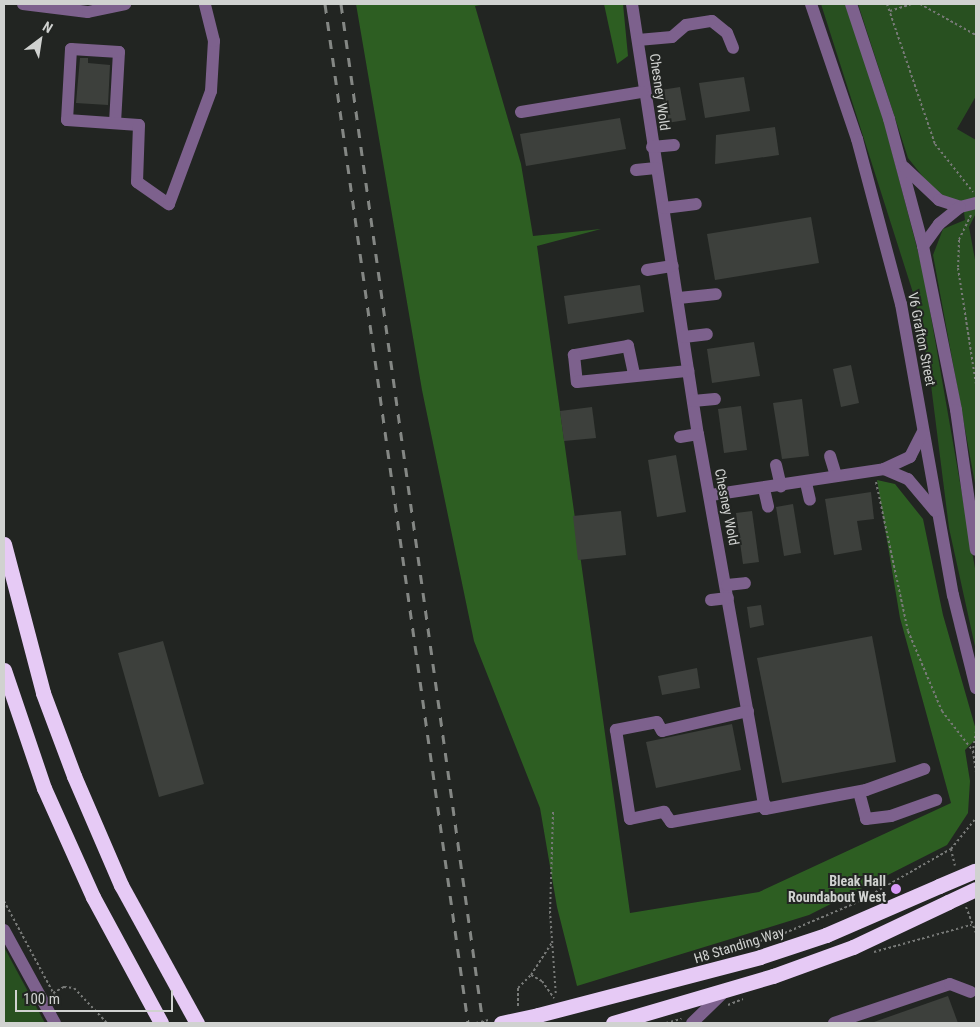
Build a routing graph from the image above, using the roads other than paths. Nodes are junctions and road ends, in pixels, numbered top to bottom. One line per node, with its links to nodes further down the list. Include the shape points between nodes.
1 (23, 4): 2 (street, via 88,12)
2 (125, 4)
3 (205, 4): 11 (street, via 214,41 211,91 204,119 168,204 136,182 139,125)
4 (632, 4): 7 (street, Chesney Wold)
5 (811, 4): 32 (street, V6 Grafton Street, via 883,231)
6 (851, 4): 14 (street, V6 Grafton Street)
7 (638, 40): 8 (street, Chesney Wold, via 662,39 696,21 712,21 728,32); 9 (street, Chesney Wold)
8 (732, 48)
9 (642, 92): 10 (street); 13 (street, Chesney Wold)
10 (521, 112)
11 (115, 123): 11 (street, via 67,120 71,49 119,52)
12 (674, 145): 13 (street, Chesney Wold)
13 (652, 147): 15 (street, Chesney Wold)
14 (902, 164): 19 (street, via 931,195); 21 (street, V6 Grafton Street)
15 (656, 168): 16 (street); 20 (street, Chesney Wold)
16 (636, 170)
17 (976, 203): 19 (street)
18 (696, 204): 20 (street)
19 (960, 207): 21 (street, via 938,224)
20 (664, 208): 22 (street, Chesney Wold)
21 (923, 246): 47 (street, V6 Grafton Street, via 956,410)
22 (673, 266): 23 (street); 25 (street, Chesney Wold)
23 (647, 270)
24 (716, 294): 25 (street)
25 (678, 298): 27 (street, Chesney Wold)
26 (707, 334): 27 (street)
27 (684, 337): 28 (street, Chesney Wold)
28 (688, 371): 29 (street, via 665,375); 31 (street, Chesney Wold)
29 (634, 374): 29 (street, via 577,382 574,355 628,346)
30 (715, 399): 31 (street)
31 (694, 402): 33 (street, Chesney Wold)
32 (923, 428): 37 (street, via 910,458); 45 (street, V6 Grafton Street)
33 (698, 434): 34 (street); 42 (street, Chesney Wold)
34 (680, 437)
35 (830, 456): 38 (street)
36 (776, 465): 40 (street)
37 (879, 470): 38 (street); 45 (street, via 908,480)
38 (836, 476): 39 (street)
39 (806, 483): 40 (street); 43 (street)
40 (781, 486): 41 (street)
41 (764, 489): 42 (street); 44 (street)
42 (711, 494): 49 (street, Chesney Wold)
43 (810, 500)
44 (768, 507)
45 (938, 516): 53 (street, V6 Grafton Street)
46 (4, 544): 67 (highway, via 43,693 74,776 126,893)
47 (976, 550)
48 (745, 583): 49 (street)
49 (726, 585): 50 (street, Chesney Wold)
50 (728, 598): 51 (street); 54 (street, Chesney Wold)
51 (711, 600)
52 (4, 670): 66 (highway, via 44,788 93,897)
53 (976, 688)
54 (748, 711): 58 (street, Chesney Wold); 58 (street, via 662,731 657,722 616,730 630,819 664,812 671,822)
55 (924, 769): 56 (street)
56 (859, 792): 57 (street, via 866,819); 58 (street)
57 (936, 800)
58 (765, 805)
59 (975, 870): 68 (highway, H8 Standing Way, bridge, via 826,935 760,957)
60 (976, 889): 62 (highway, bridge, via 852,947)
61 (4, 930): 65 (street)
62 (727, 990): 64 (highway); 70 (street)
63 (971, 992): 71 (street, via 950,984)
64 (641, 1020): 69 (highway)
65 (55, 1023)
66 (161, 1023)
67 (197, 1023)
68 (501, 1023)
69 (612, 1023)
70 (692, 1023)
71 (834, 1023)

